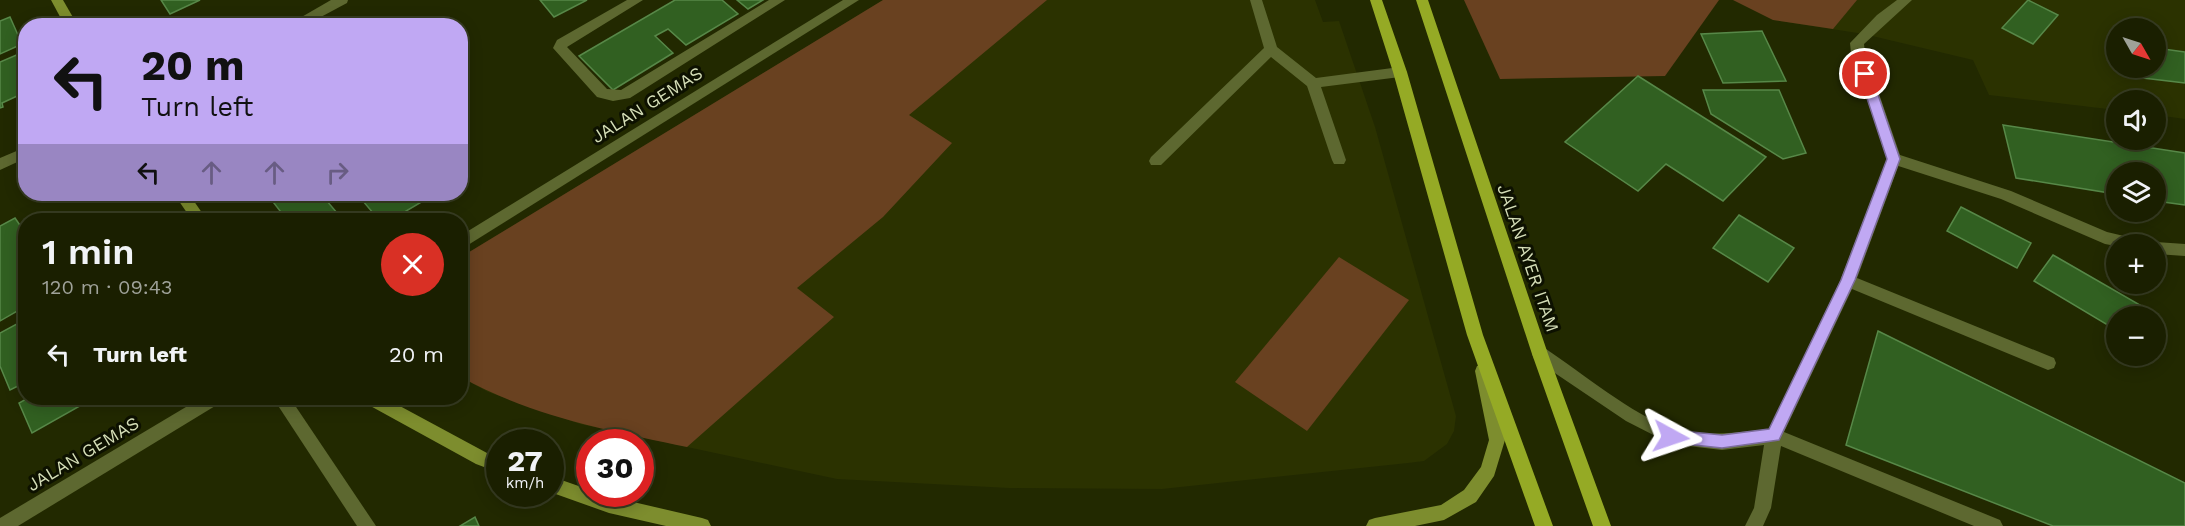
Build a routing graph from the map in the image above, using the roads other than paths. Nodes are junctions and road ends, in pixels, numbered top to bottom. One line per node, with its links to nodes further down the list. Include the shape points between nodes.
1 (57, 0): 10 (main road)
2 (342, 0): 11 (street)
3 (637, 0): 4 (street, via 562,43 560,48 602,93 610,96 625,94)
4 (779, 0)
5 (854, 0): 21 (street, JALAN GEMAS)
6 (1256, 0): 12 (street)
7 (1376, 0): 13 (main road)
8 (1422, 0): 26 (main road, JALAN AYER ITAM)
9 (1906, 0): 16 (street, via 1857,43)
10 (67, 18)
11 (307, 18)
12 (1271, 49): 14 (street); 18 (street)
13 (1401, 72): 14 (street); 25 (main road)
14 (1313, 83): 17 (street)
15 (18, 156): 19 (street)
16 (1894, 159): 20 (street, via 2006,195); 24 (street)
17 (1339, 160)
18 (1156, 161)
19 (0, 164)
20 (2106, 238)
21 (468, 239)
22 (2166, 249): 23 (street)
23 (2185, 250)
24 (1848, 280): 27 (street); 31 (street)
25 (1475, 335): 37 (main road, via 1497,440 1488,471 1470,496 1444,512); 38 (main road)
26 (1540, 354): 31 (street, via 1632,417 1671,437 1722,442); 39 (main road, JALAN AYER ITAM)
27 (2048, 363)
28 (202, 405): 34 (street, JALAN GEMAS)
29 (286, 405): 35 (street)
30 (384, 405): 32 (main road)
31 (1774, 436): 40 (street, via 1762,508); 41 (street)
32 (486, 460)
33 (564, 489): 36 (main road, via 609,505)
34 (2, 526)
35 (367, 526)
36 (702, 526)
37 (1376, 526)
38 (1544, 526)
39 (1602, 526)
40 (1754, 526)
41 (1994, 526)

